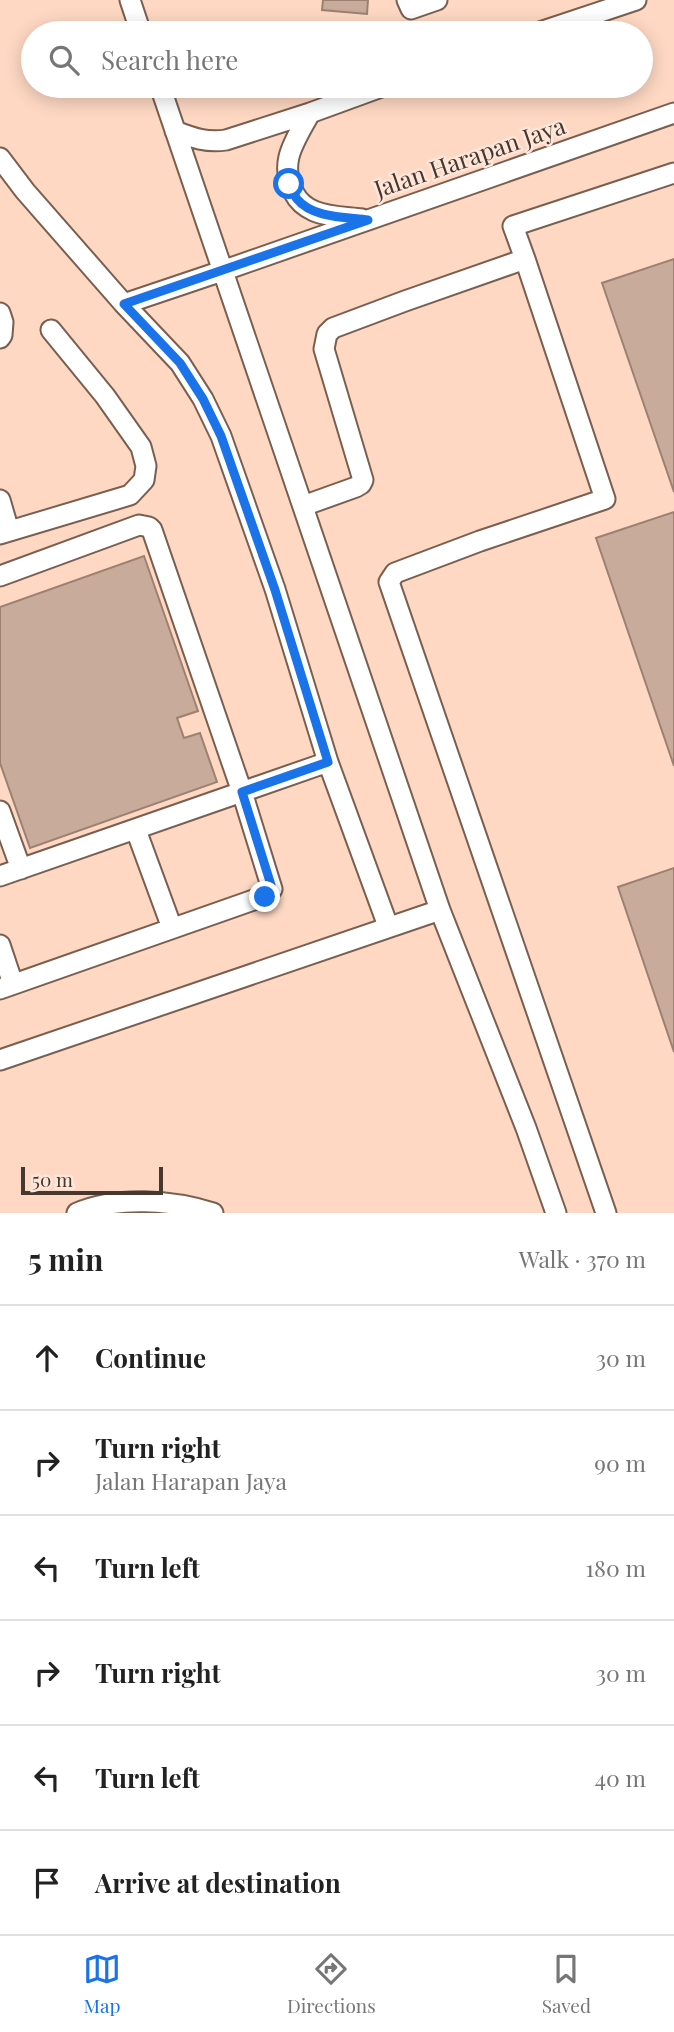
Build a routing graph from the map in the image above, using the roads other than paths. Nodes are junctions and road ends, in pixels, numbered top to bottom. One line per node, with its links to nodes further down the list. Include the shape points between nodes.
1 (130, 0): 5 (street)
2 (407, 0): 3 (street, via 411,9)
3 (437, 0)
4 (636, 0): 6 (street)
5 (137, 21)
6 (573, 21)
7 (164, 98): 11 (street)
8 (351, 98): 9 (street)
9 (310, 113): 11 (street, via 213,142); 14 (street, via 286,164 298,201 313,211)
10 (674, 113): 14 (street, Jalan Harapan Jaya)
11 (175, 131): 16 (street)
12 (0, 158): 17 (street)
13 (674, 173): 15 (street, via 513,226)
14 (368, 220): 16 (street, Jalan Harapan Jaya)
15 (525, 259): 22 (street, via 327,334 326,356 363,480 356,487); 40 (street, via 605,499 395,573 389,582)
16 (222, 271): 17 (street, Jalan Harapan Jaya); 22 (street)
17 (124, 304): 25 (street, via 180,363 221,436)
18 (0, 313): 20 (street)
19 (51, 330): 23 (street, via 141,447 144,481 130,495)
20 (0, 338)
21 (0, 500): 23 (street)
22 (303, 506): 31 (street)
23 (5, 532)
24 (0, 576): 26 (street, via 139,525 149,527)
25 (328, 762): 26 (street); 32 (street)
26 (242, 792): 28 (street); 33 (street, via 271,892)
27 (0, 811): 29 (street)
28 (136, 830): 29 (street); 33 (street)
29 (21, 869): 30 (street)
30 (0, 876)
31 (440, 909): 32 (street); 39 (street)
32 (388, 926): 36 (street)
33 (172, 928): 35 (street)
34 (0, 945): 35 (street)
35 (7, 986)
36 (0, 1060)
37 (77, 1213): 38 (street, via 103,1204 150,1202)
38 (213, 1213)
39 (556, 1213)
40 (606, 1213)

